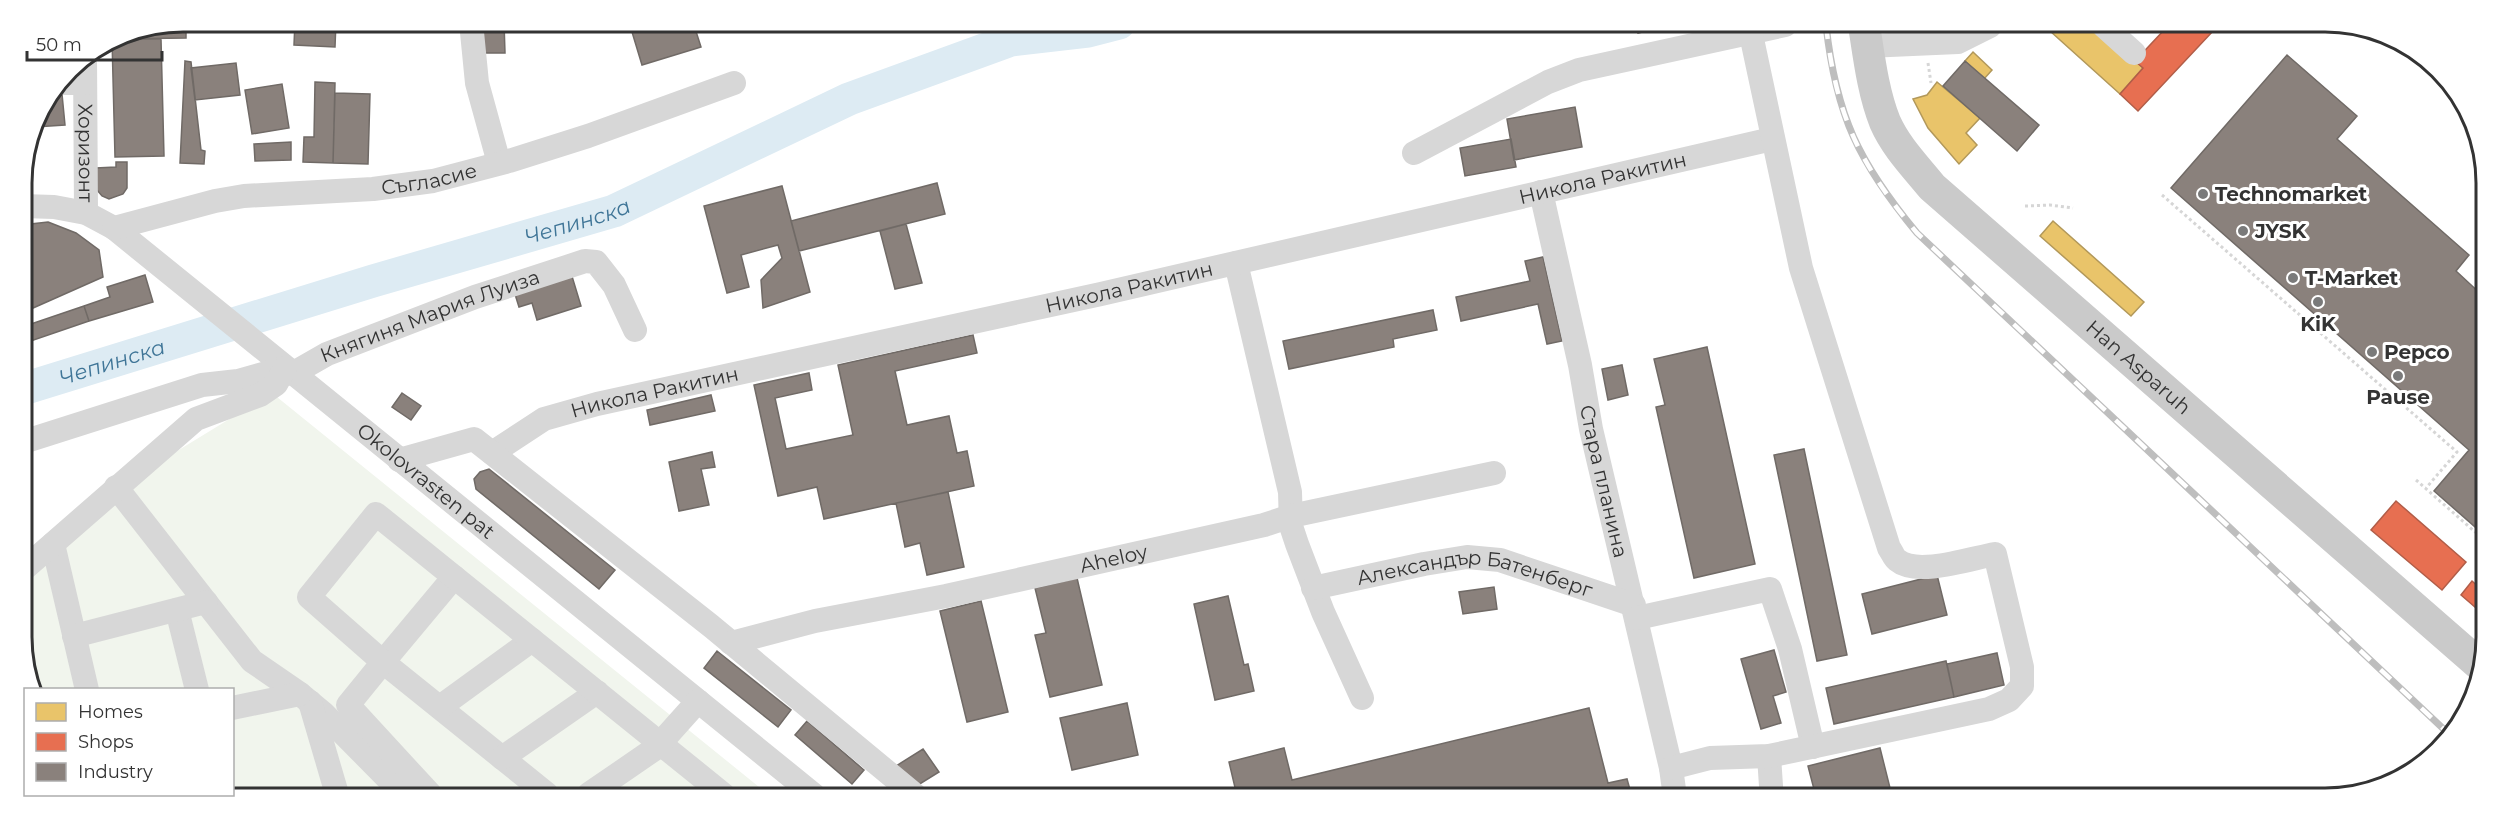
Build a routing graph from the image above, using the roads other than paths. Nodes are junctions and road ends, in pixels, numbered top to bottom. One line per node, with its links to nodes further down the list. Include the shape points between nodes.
1 (472, 32): 14 (street, via 477,83)
2 (1737, 32): 13 (street, via 1579,69)
3 (1751, 32): 12 (street)
4 (1978, 32): 6 (street, via 1958,42)
5 (2111, 32): 7 (street)
6 (1866, 36): 38 (main road, Han Asparuh, via 1886,122 1902,152 1932,187)
7 (2134, 52)
8 (85, 68): 10 (street, Хоризонт)
9 (69, 83): 10 (street)
10 (85, 83): 17 (street, Хоризонт)
11 (734, 84): 14 (street, Съгласие)
12 (1772, 139): 15 (street, Никола Ракитин); 49 (street, via 1801,268 1889,548 1897,560 1925,568 1995,554 2022,667 2022,686 2009,700 1989,709)
13 (1414, 153)
14 (499, 164): 18 (street, Съгласие, via 433,181 373,189 244,196)
15 (1541, 192): 19 (street, Никола Ракитин); 34 (street, Стара планина)
16 (32, 206): 17 (street, Okolovrasten pat)
17 (86, 213): 18 (street, Okolovrasten pat)
18 (114, 228): 21 (street, Okolovrasten pat)
19 (1236, 263): 23 (street, Никола Ракитин, via 597,404 544,419); 27 (street, via 1290,492)
20 (635, 330): 21 (street, Княгиня Мария Луиза, via 614,285 596,262 571,264 327,354)
21 (282, 366): 22 (street, via 238,381 202,385); 24 (street, Okolovrasten pat); 26 (street, via 276,384 260,395 196,419)
22 (32, 439)
23 (492, 453): 24 (street, via 474,439); 37 (street)
24 (399, 460): 45 (street, Okolovrasten pat)
25 (1494, 473): 27 (street, Aheloy)
26 (116, 487): 28 (street); 32 (street)
27 (1291, 516): 31 (street); 37 (street, Aheloy, via 1252,528 946,597 815,621)
28 (53, 544): 29 (street); 35 (street)
29 (32, 562)
30 (454, 577): 36 (street); 39 (street); 39 (street, via 376,514 309,597)
31 (1313, 588): 34 (street, Александър Батенберг, via 1467,557 1500,560); 44 (street)
32 (206, 602): 33 (street); 43 (street, via 252,661)
33 (177, 610): 35 (street); 41 (street)
34 (1635, 612): 49 (street, via 1770,589 1790,649); 52 (street, Стара планина)
35 (74, 636): 40 (street)
36 (532, 640): 42 (street); 46 (street)
37 (731, 643): 60 (street)
38 (2475, 659)
39 (383, 662): 46 (street); 55 (street, via 348,705)
40 (87, 688)
41 (196, 688)
42 (597, 692): 48 (street); 51 (street)
43 (305, 698): 47 (street); 53 (street); 54 (street)
44 (1362, 698)
45 (698, 701): 48 (street); 59 (street, Okolovrasten pat)
46 (440, 707): 51 (street)
47 (234, 708)
48 (660, 744): 57 (street); 58 (street)
49 (1813, 747): 50 (street)
50 (1769, 756): 52 (street, via 1710,758); 62 (street)
51 (502, 758): 56 (street)
52 (1671, 768): 61 (street, Стара планина)
53 (335, 788)
54 (396, 788)
55 (424, 788)
56 (540, 788)
57 (598, 788)
58 (715, 788)
59 (805, 788)
60 (907, 788)
61 (1674, 788)
62 (1772, 788)

